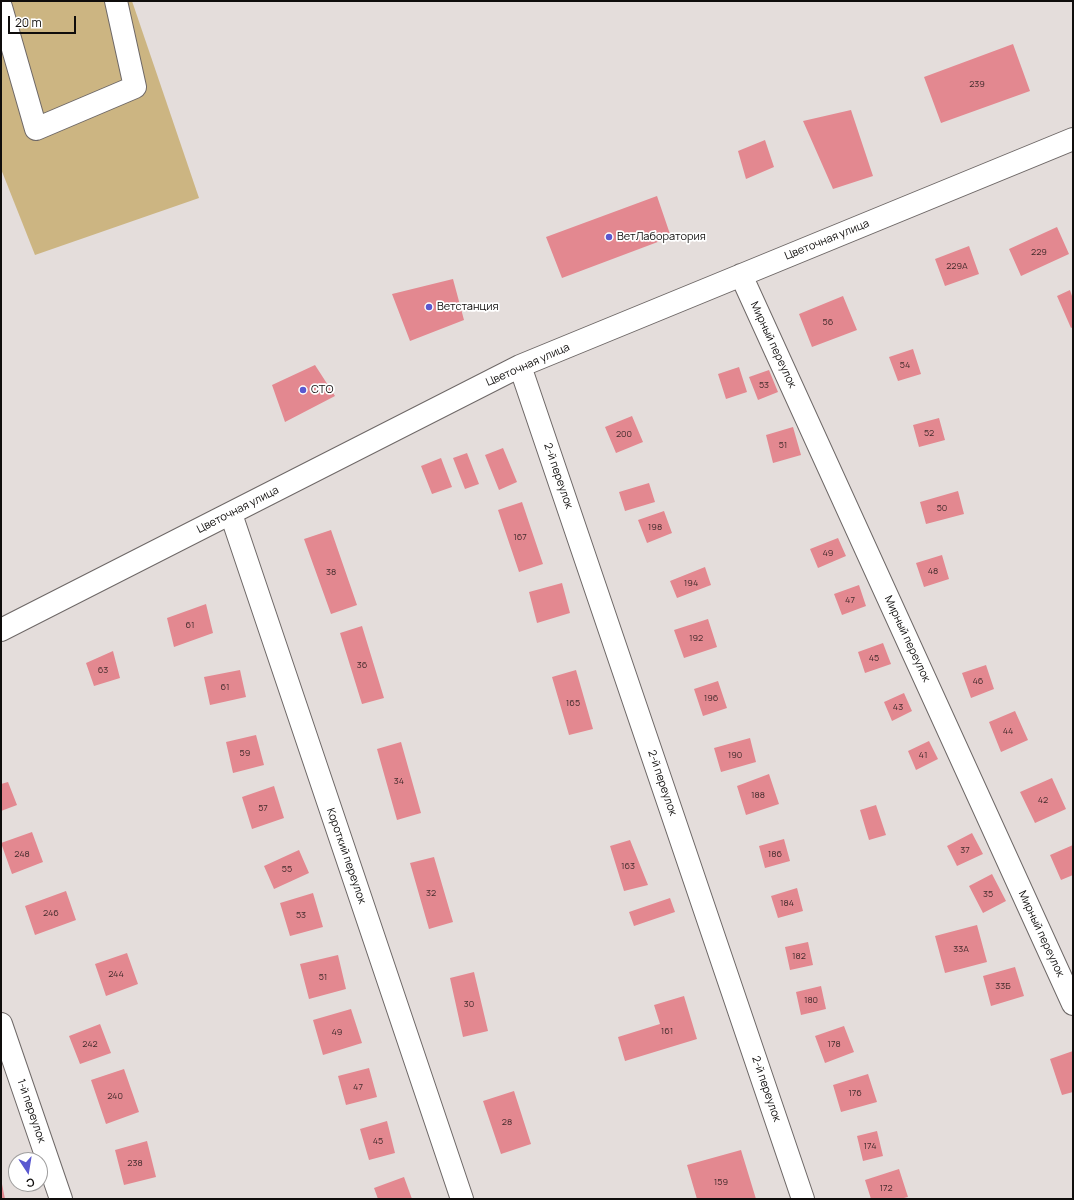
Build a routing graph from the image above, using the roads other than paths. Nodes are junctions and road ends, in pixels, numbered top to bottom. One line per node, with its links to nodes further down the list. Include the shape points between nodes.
1 (116, 1): 2 (street, via 135,87 36,129)
2 (1, 7)
3 (1073, 139): 4 (street, Цветочная улица)
4 (741, 275): 5 (street, Цветочная улица); 8 (street, Мирный переулок)
5 (520, 366): 6 (street, Цветочная улица); 12 (street, 2-й переулок)
6 (231, 514): 7 (street, Цветочная улица); 11 (street, Короткий переулок)
7 (1, 630)
8 (1073, 1004)
9 (1, 1024): 10 (street, 1-й переулок)
10 (61, 1199)
11 (462, 1199)
12 (803, 1199)

